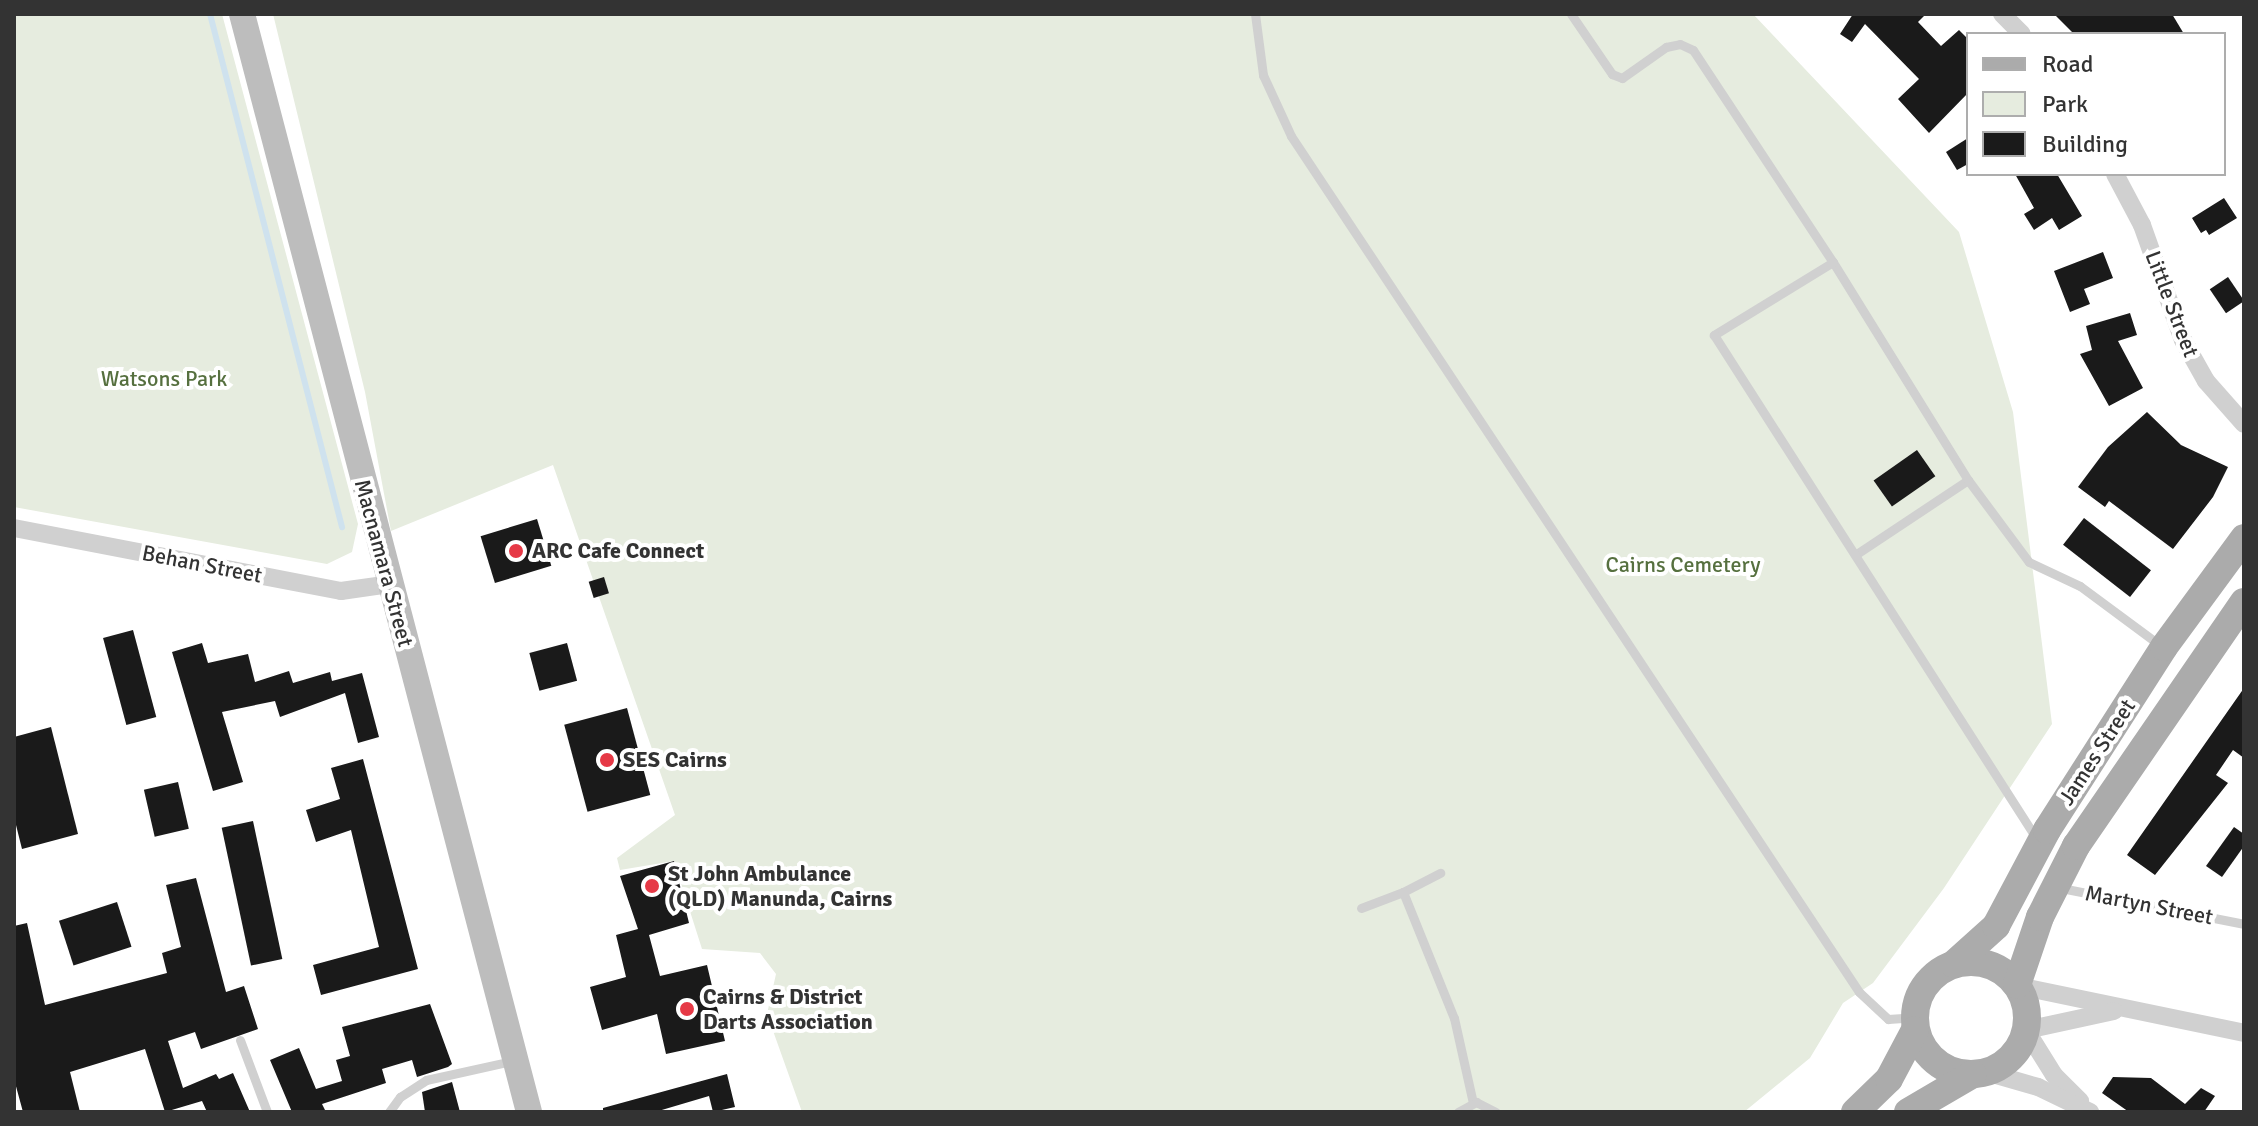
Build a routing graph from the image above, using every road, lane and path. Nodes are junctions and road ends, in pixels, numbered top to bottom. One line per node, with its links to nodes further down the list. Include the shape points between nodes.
1 (242, 14): 13 (street, Macnamara Street)
2 (1255, 14): 25 (lane, via 1263,75 1291,136 1859,992 1888,1019)
3 (1571, 14): 7 (lane, via 1612,74 1622,78 1666,47 1680,44 1693,50)
4 (2002, 14): 5 (street)
5 (2020, 32)
6 (2116, 176): 8 (street, Little Street, via 2142,225 2183,340 2206,381)
7 (1833, 262): 9 (lane); 12 (lane, via 1714,335)
8 (2244, 424)
9 (1968, 480): 12 (lane); 15 (lane, via 2029,562 2080,586)
10 (14, 528): 13 (street, Behan Street, via 341,591)
11 (2244, 538): 15 (main road, James Street)
12 (1858, 553): 16 (lane)
13 (390, 584): 29 (street, Macnamara Street)
14 (2244, 602): 18 (main road, James Street, via 2097,813)
15 (2164, 647): 16 (main road, James Street)
16 (2039, 844): 22 (main road, James Street, via 1996,926)
17 (1440, 873): 19 (lane)
18 (2054, 886): 21 (lane, Martyn Street); 23 (main road, James Street)
19 (1403, 892): 20 (lane); 31 (lane, via 1454,1018)
20 (1361, 908)
21 (2244, 924)
22 (1954, 964): 23 (main road, via 1984,963); 25 (main road, via 1922,988)
23 (2017, 985): 24 (street); 26 (main road, via 2027,1007)
24 (2125, 1010): 26 (street); 27 (street)
25 (1915, 1024): 30 (main road, via 1940,1065); 37 (main road, via 1889,1079)
26 (2026, 1030): 30 (main road, via 2012,1057); 39 (street, via 2054,1075)
27 (2244, 1033)
28 (240, 1040): 32 (lane)
29 (516, 1061): 33 (lane, via 426,1080 400,1097); 34 (street, Macnamara Street)
30 (1980, 1073): 38 (main road); 39 (street, via 2038,1087)
31 (1473, 1103): 35 (lane); 36 (lane)
32 (267, 1112)
33 (389, 1112)
34 (529, 1112)
35 (1458, 1112)
36 (1496, 1112)
37 (1855, 1112)
38 (1908, 1112)
39 (2090, 1112)

